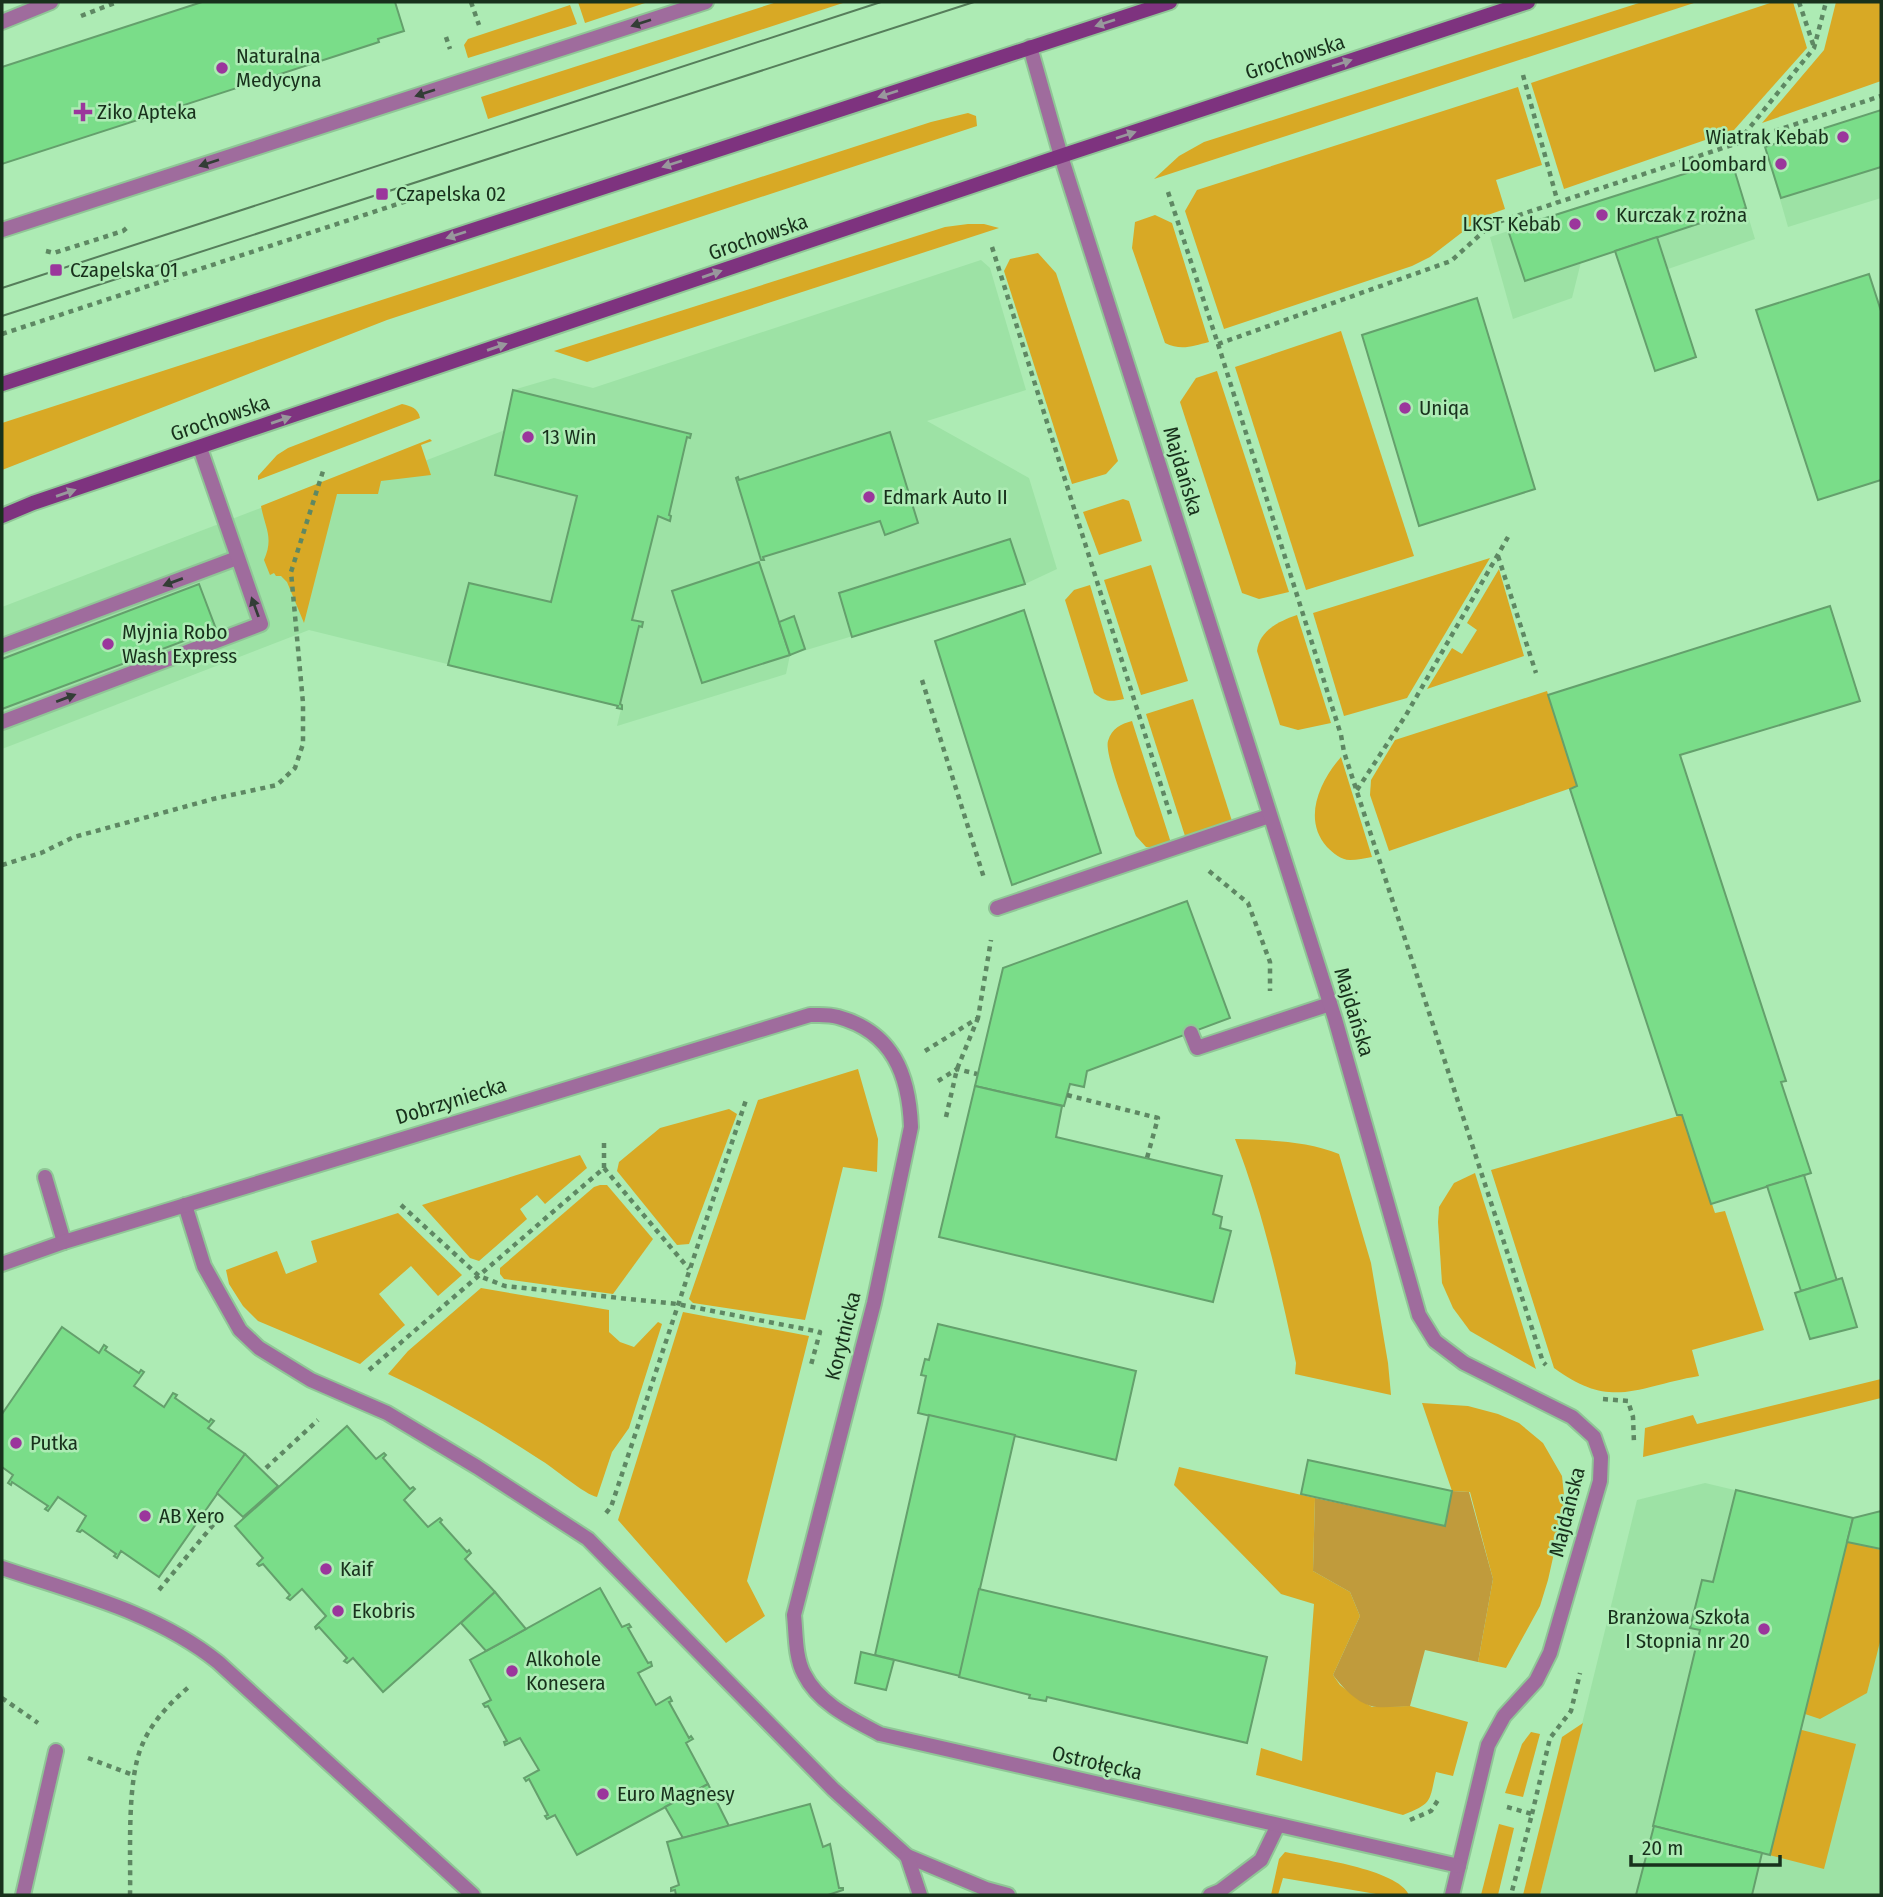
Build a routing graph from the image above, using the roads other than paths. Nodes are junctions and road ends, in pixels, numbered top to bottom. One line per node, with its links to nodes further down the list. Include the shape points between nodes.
1 (51, 2): 5 (street)
2 (706, 2): 8 (street, one-way to 8)
3 (1170, 2): 6 (main road, one-way to 6)
4 (1528, 2): 7 (main road, Grochowska, one-way to 4)
5 (2, 22)
6 (1030, 47): 7 (street, Majdańska); 9 (main road, one-way to 9)
7 (1061, 156): 10 (main road, Grochowska, one-way to 7); 15 (street, Majdańska)
8 (2, 230)
9 (2, 384)
10 (200, 448): 11 (main road, Grochowska, one-way to 10); 12 (street)
11 (2, 516)
12 (237, 558): 13 (street, one-way to 13); 14 (street, one-way to 12, via 261,624)
13 (2, 646)
14 (2, 722)
15 (1269, 816): 16 (street); 17 (street, Majdańska)
16 (997, 908)
17 (1330, 1004): 18 (street, via 1197,1048); 29 (street, Majdańska, via 1419,1315 1435,1341 1464,1363 1572,1417 1594,1437 1601,1457 1600,1481 1550,1653 1536,1681 1504,1716 1488,1745)
18 (1191, 1033)
19 (900, 1066): 21 (street, Dobrzyniecka, via 866,1029 836,1016 810,1015); 25 (street, Korytnicka, via 910,1097 908,1149 874,1303)
20 (45, 1177): 22 (street)
21 (184, 1205): 22 (street, Dobrzyniecka); 28 (street, via 204,1266 240,1330 259,1348 311,1380 387,1413 588,1539 814,1771)
22 (64, 1242): 23 (street, Dobrzyniecka)
23 (2, 1264)
24 (2, 1568): 32 (street, via 118,1607 196,1644)
25 (794, 1615): 27 (street, Ostrołęcka, via 797,1654 804,1674 843,1715 880,1734)
26 (56, 1751): 31 (street)
27 (1278, 1825): 29 (street, Ostrołęcka); 30 (street, via 1261,1860)
28 (907, 1856): 33 (street); 34 (street)
29 (1460, 1866): 35 (street, Majdańska)
30 (1217, 1894)
31 (23, 1895)
32 (473, 1895)
33 (919, 1895)
34 (1008, 1895)
35 (1452, 1895)

